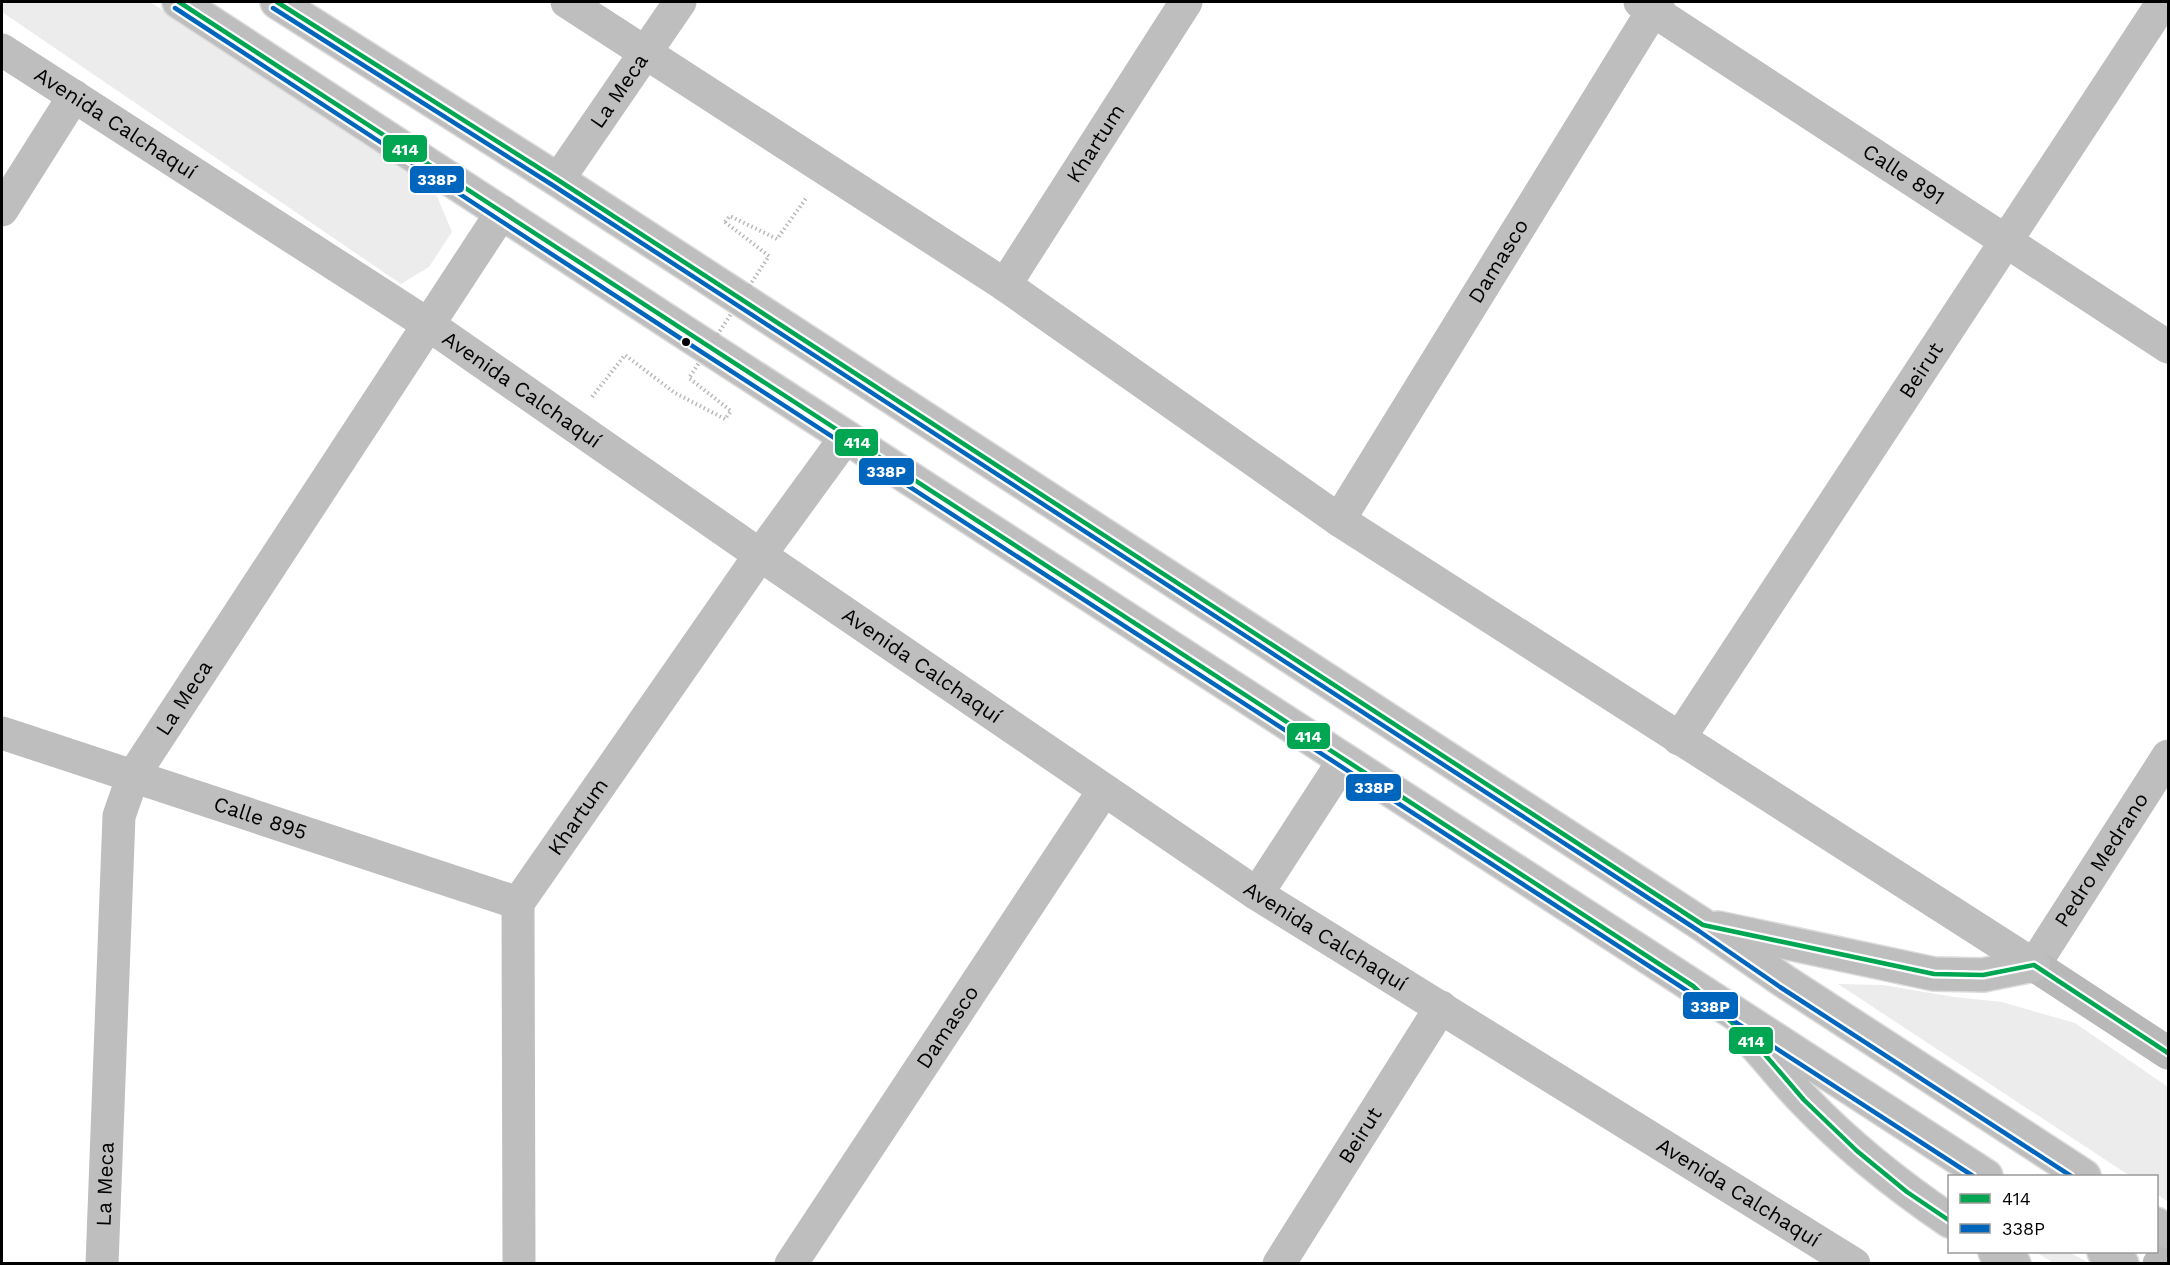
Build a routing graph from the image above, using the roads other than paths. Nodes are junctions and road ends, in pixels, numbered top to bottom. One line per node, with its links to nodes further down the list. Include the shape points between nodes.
1 (179, 2): 13 (street)
2 (277, 2): 11 (street)
3 (567, 2): 9 (street)
4 (680, 2): 9 (street, La Meca)
5 (1186, 2): 15 (street, Khartum)
6 (2163, 2): 14 (street, Beirut)
7 (1650, 4): 14 (street, Calle 891); 19 (street, Damasco)
8 (2, 50): 10 (street, Avenida Calchaquí)
9 (646, 53): 11 (street, La Meca); 15 (street)
10 (74, 96): 12 (street); 16 (street, Avenida Calchaquí)
11 (558, 180): 29 (street)
12 (2, 210)
13 (502, 212): 16 (street, La Meca); 18 (street)
14 (2006, 240): 17 (street, Calle 891); 22 (street, Beirut)
15 (1005, 285): 19 (street)
16 (429, 325): 20 (street, Avenida Calchaquí); 25 (street, La Meca)
17 (2169, 347)
18 (846, 437): 20 (street, Khartum); 24 (street)
19 (1339, 520): 22 (street)
20 (760, 555): 26 (street, Avenida Calchaquí); 28 (street, Khartum)
21 (2, 733): 25 (street, Calle 895)
22 (1679, 739): 30 (street)
23 (2169, 756): 30 (street, Pedro Medrano)
24 (1344, 760): 27 (street); 31 (street)
25 (133, 776): 28 (street, Calle 895); 40 (street, La Meca, via 119,816)
26 (1104, 790): 27 (street, Avenida Calchaquí); 42 (street, Damasco)
27 (1257, 894): 32 (street, Avenida Calchaquí)
28 (518, 903): 41 (street)
29 (1703, 925): 30 (street, via 1934,974 1983,975); 35 (street)
30 (2034, 965): 33 (main road)
31 (1693, 986): 34 (street); 36 (street, via 1753,1042 1804,1100 1857,1151)
32 (1441, 1007): 43 (street, Beirut); 44 (street, Avenida Calchaquí)
33 (2169, 1053)
34 (1984, 1175)
35 (2082, 1175)
36 (1948, 1220)
37 (2169, 1252): 47 (main road)
38 (1998, 1253): 45 (street)
39 (2107, 1253): 46 (street)
40 (102, 1263)
41 (519, 1263)
42 (791, 1263)
43 (1279, 1263)
44 (1854, 1263)
45 (2014, 1263)
46 (2122, 1263)
47 (2159, 1263)

